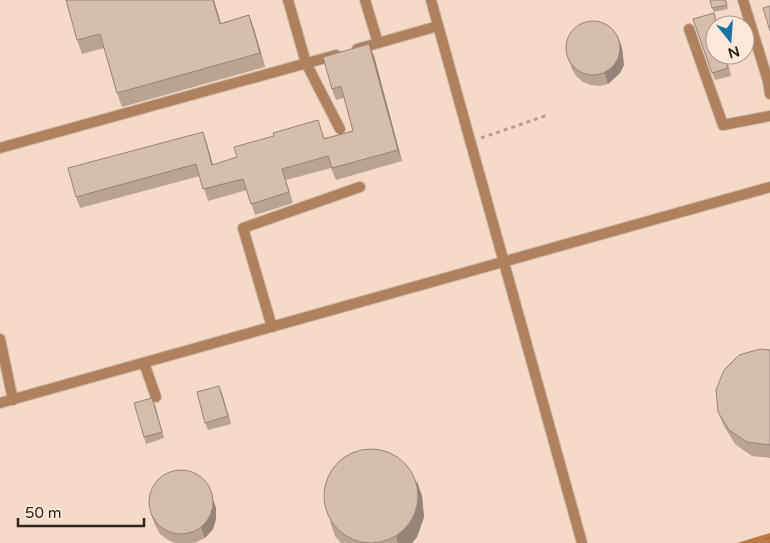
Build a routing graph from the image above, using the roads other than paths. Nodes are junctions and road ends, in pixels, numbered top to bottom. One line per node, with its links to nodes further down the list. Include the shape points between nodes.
1 (288, 0): 8 (lane)
2 (365, 0): 7 (lane)
3 (431, 0): 5 (lane)
4 (743, 0): 9 (lane)
5 (438, 26): 7 (lane); 16 (lane)
6 (690, 28): 11 (lane, via 723,125)
7 (378, 43): 8 (lane)
8 (306, 63): 12 (lane); 13 (lane)
9 (769, 81): 10 (lane)
10 (770, 94)
11 (770, 116)
12 (340, 129)
13 (0, 148)
14 (360, 187): 17 (lane, via 243,228)
15 (770, 187): 16 (lane)
16 (504, 262): 17 (lane); 23 (lane)
17 (272, 327): 19 (lane)
18 (0, 339): 21 (lane)
19 (144, 363): 20 (lane); 21 (lane)
20 (156, 396)
21 (13, 400): 22 (lane)
22 (0, 403)
23 (582, 543)

